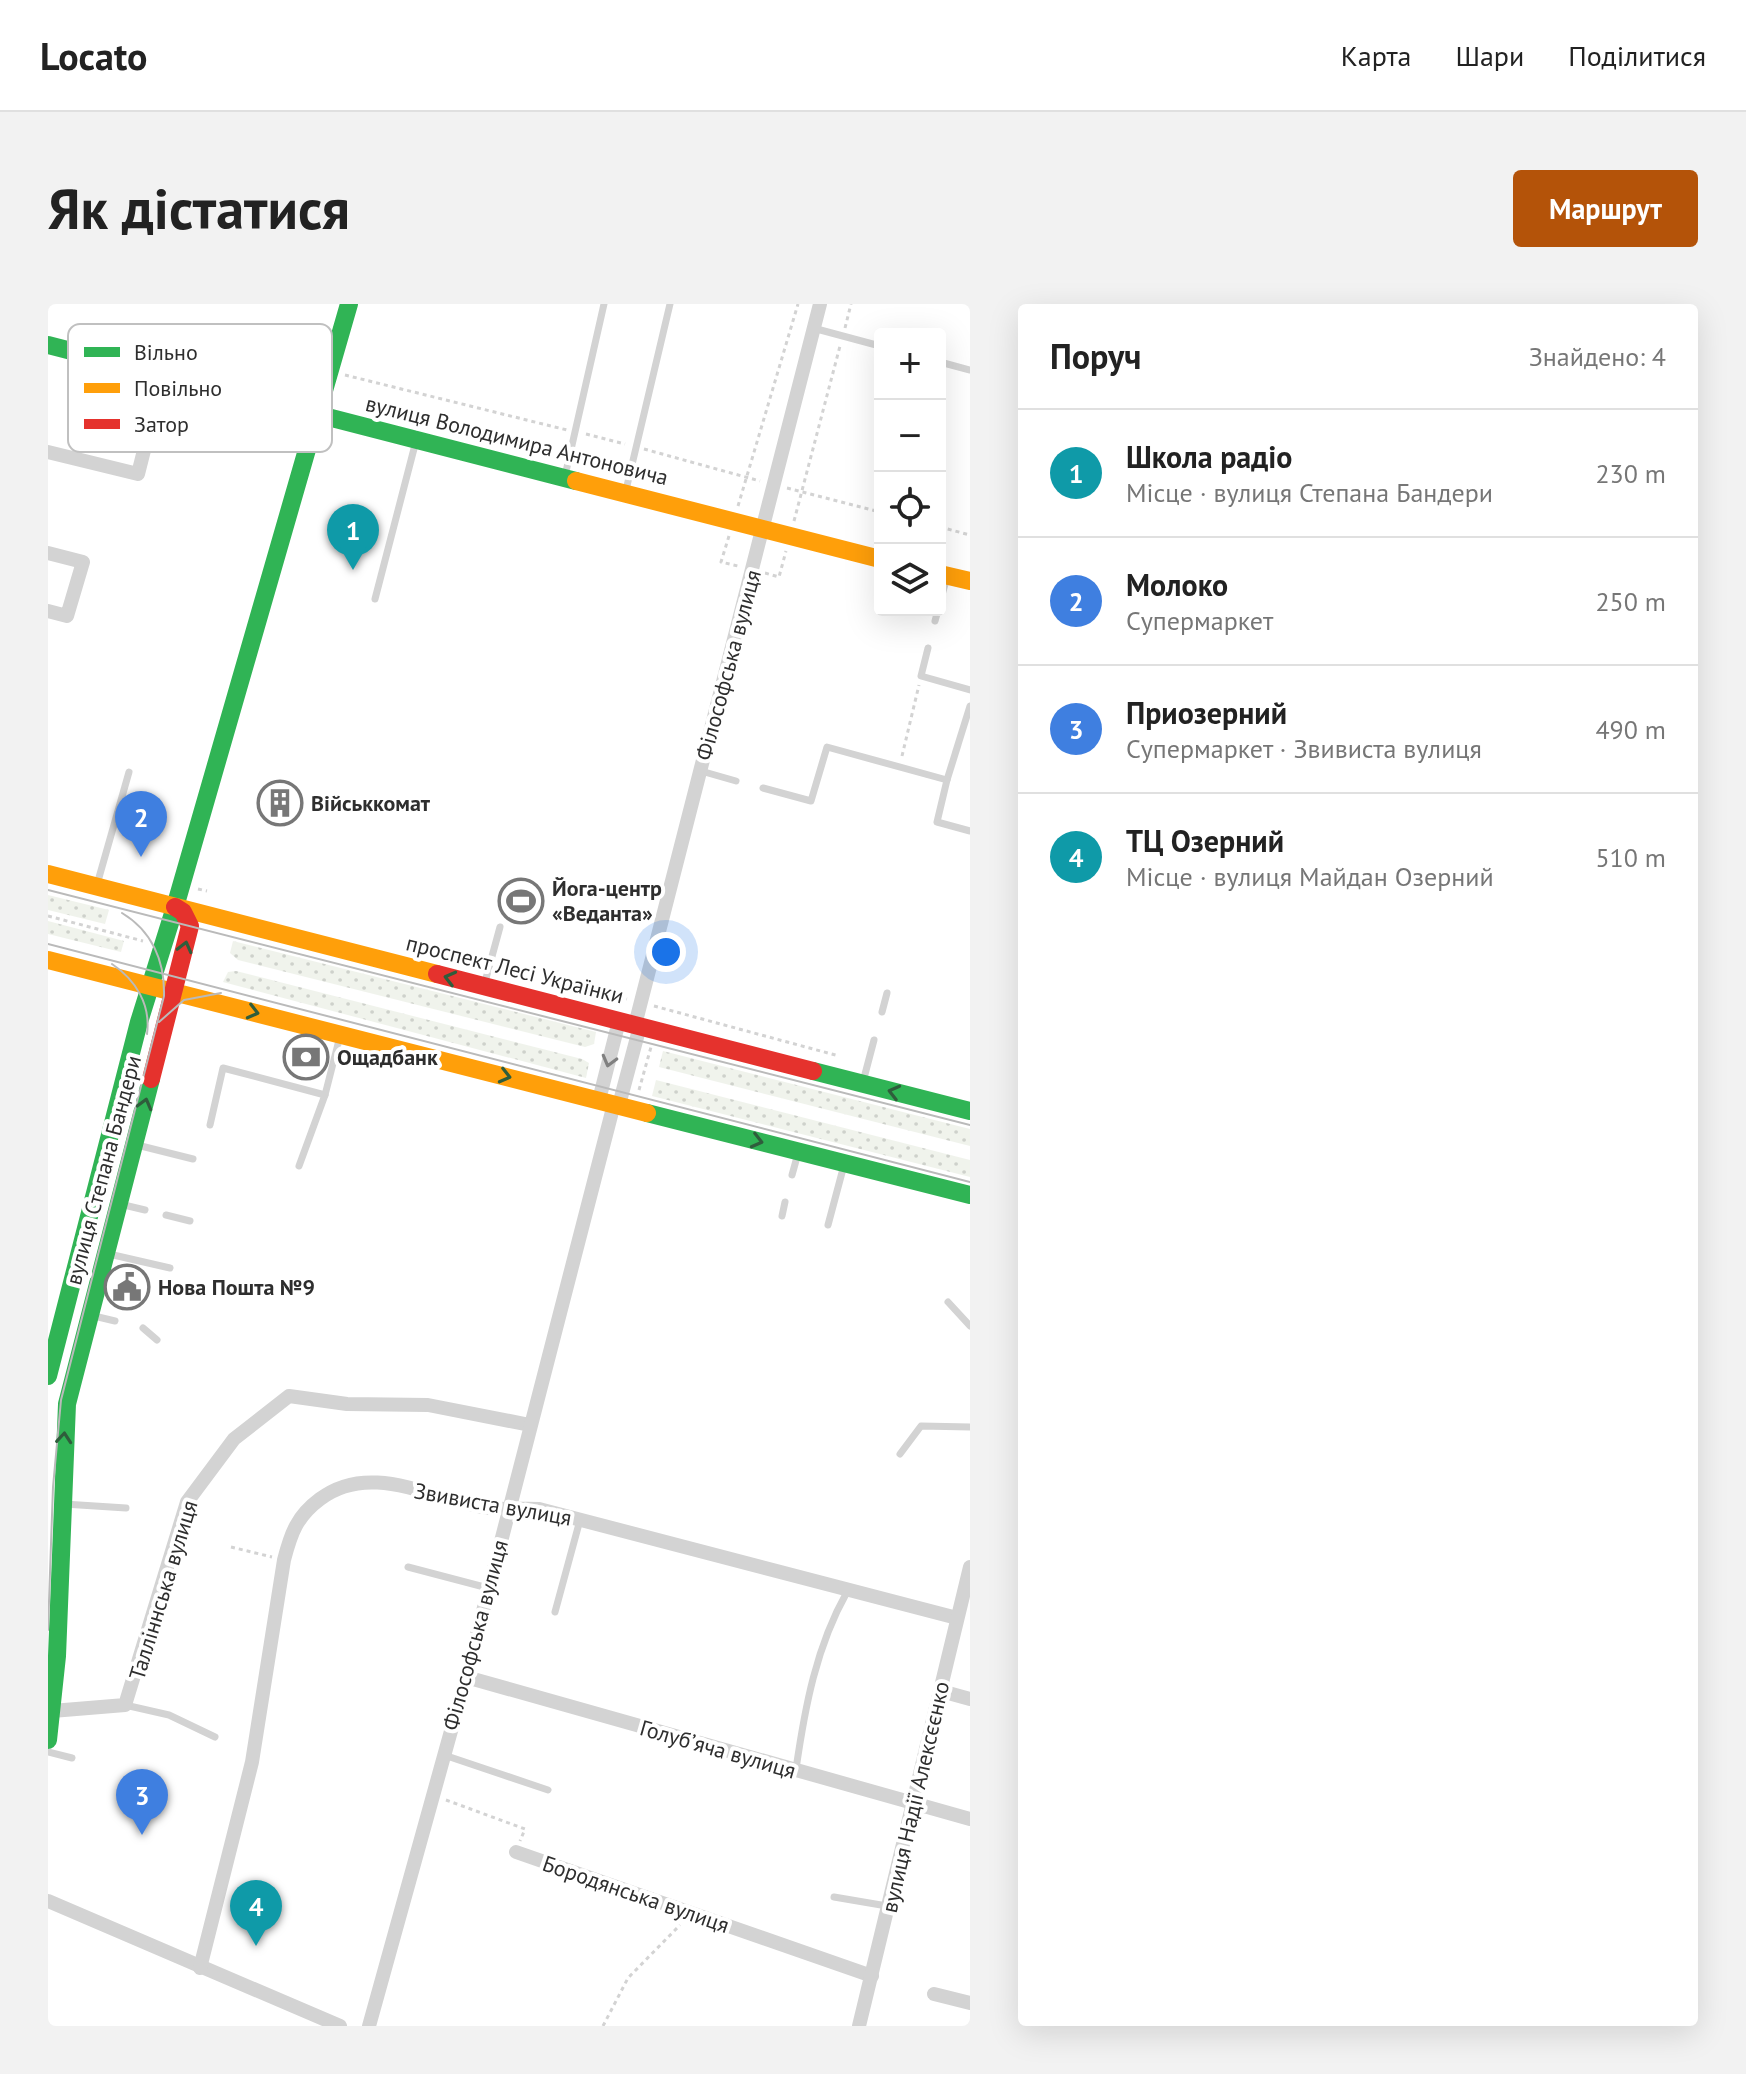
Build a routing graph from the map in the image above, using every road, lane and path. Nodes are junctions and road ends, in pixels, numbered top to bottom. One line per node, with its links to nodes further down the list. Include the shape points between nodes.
1 (349, 304): 12 (main road, вулиця Степана Бандери)
2 (604, 304): 17 (lane)
3 (670, 304): 19 (lane)
4 (798, 304): 24 (path)
5 (820, 304): 7 (street, Філософська вулиця)
6 (851, 304): 8 (path)
7 (813, 328): 8 (lane); 25 (street, Філософська вулиця)
8 (842, 337): 10 (lane); 27 (path)
9 (48, 345): 11 (main road, вулиця Володимира Антоновича)
10 (874, 345)
11 (68, 350)
12 (332, 364)
13 (946, 364): 14 (lane)
14 (970, 370)
15 (332, 371): 17 (path)
16 (332, 419): 18 (main road, вулиця Володимира Антоновича)
17 (575, 432): 19 (path); 23 (lane)
18 (417, 439): 23 (main road, вулиця Володимира Антоновича); 36 (lane)
19 (637, 447): 24 (path); 26 (lane)
20 (48, 452): 21 (street, via 138,474)
21 (144, 452)
22 (306, 452): 53 (main road, вулиця Степана Бандери)
23 (565, 476): 26 (main road, вулиця Володимира Антоновича)
24 (747, 478): 25 (path)
25 (776, 485): 27 (path); 29 (street, Філософська вулиця)
26 (626, 492): 29 (main road, вулиця Володимира Антоновича)
27 (802, 492): 28 (path)
28 (874, 510)
29 (764, 529): 33 (main road, вулиця Володимира Антоновича); 45 (street, Філософська вулиця)
30 (946, 529): 31 (path)
31 (970, 535)
32 (48, 553): 37 (street, via 83,562 67,616)
33 (874, 557)
34 (946, 575): 35 (main road)
35 (970, 581)
36 (375, 599)
37 (48, 611)
38 (936, 616): 39 (lane)
39 (935, 621)
40 (928, 648): 41 (lane)
41 (921, 676): 42 (lane); 44 (path)
42 (970, 690)
43 (970, 706): 47 (lane)
44 (899, 767): 47 (lane); 49 (lane, via 827,747 811,801)
45 (701, 771): 48 (lane); 67 (street, Філософська вулиця)
46 (129, 772): 52 (lane)
47 (947, 780): 50 (lane, via 937,822)
48 (736, 781)
49 (763, 788)
50 (970, 831)
51 (48, 874): 52 (main road, проспект Лесі Українки)
52 (97, 886): 53 (main road, проспект Лесі Українки)
53 (175, 907): 59 (main road, вулиця Степана Бандери); 60 (main road, проспект Лесі Українки, one-way to 53); 61 (main road, вулиця Степана Бандери, one-way to 53, via 190,926)
54 (48, 916): 56 (path)
55 (500, 927): 60 (lane)
56 (143, 941)
57 (48, 960): 58 (main road)
58 (97, 972): 59 (main road); 66 (main road, via 124,987)
59 (150, 986): 61 (main road); 66 (main road, вулиця Степана Бандери)
60 (484, 986): 67 (main road, проспект Лесі Українки)
61 (174, 992): 63 (main road); 68 (main road, вулиця Степана Бандери)
62 (887, 993): 65 (lane)
63 (214, 1003): 68 (main road, via 182,1010); 69 (main road, one-way to 69)
64 (661, 1008): 72 (path)
65 (882, 1012)
66 (139, 1022): 101 (main road, вулиця Степана Бандери)
67 (631, 1024): 73 (main road, проспект Лесі Українки); 76 (street, Філософська вулиця); 76 (street, Філософська вулиця, one-way to 76)
68 (164, 1030): 79 (main road, вулиця Степана Бандери, one-way to 68)
69 (341, 1034): 74 (lane); 76 (main road, one-way to 76)
70 (874, 1040): 72 (lane)
71 (652, 1044): 75 (path)
72 (868, 1064): 73 (lane)
73 (862, 1084): 77 (main road, проспект Лесі Українки, one-way to 73)
74 (325, 1095): 78 (lane, via 223,1068); 83 (lane)
75 (638, 1096)
76 (611, 1103): 80 (main road, one-way to 80); 102 (street, Філософська вулиця)
77 (970, 1111)
78 (210, 1125)
79 (134, 1144): 81 (lane); 87 (main road, вулиця Степана Бандери)
80 (798, 1151): 82 (main road); 84 (lane)
81 (193, 1159)
82 (845, 1163): 85 (main road); 92 (lane)
83 (299, 1166)
84 (792, 1175)
85 (970, 1195)
86 (785, 1202): 90 (lane)
87 (119, 1203): 88 (lane); 93 (main road, вулиця Степана Бандери)
88 (145, 1210)
89 (166, 1215): 91 (lane)
90 (782, 1216)
91 (190, 1221)
92 (828, 1225)
93 (106, 1253): 94 (lane); 96 (main road, вулиця Степана Бандери)
94 (170, 1268)
95 (948, 1302): 98 (lane)
96 (90, 1315): 97 (lane); 105 (main road, вулиця Степана Бандери, one-way to 96, via 67,1404)
97 (115, 1321)
98 (970, 1326)
99 (143, 1328): 100 (lane)
100 (157, 1340)
101 (48, 1376)
102 (530, 1425): 106 (street, Філософська вулиця); 122 (street, Талліннська вулиця, via 428,1405 347,1404 289,1396 234,1439 187,1502)
103 (970, 1427): 104 (lane, via 921,1426)
104 (900, 1454)
105 (60, 1504): 107 (lane); 116 (main road, вулиця Степана Бандери)
106 (509, 1507): 108 (street, Звивиста вулиця); 110 (street, Звивиста вулиця, via 491,1508 356,1481 338,1486 303,1511); 113 (street, Філософська вулиця)
107 (126, 1508)
108 (580, 1520): 114 (street, Звивиста вулиця); 117 (lane)
109 (231, 1547): 110 (path)
110 (284, 1560): 139 (street, Звивиста вулиця, via 252,1762)
111 (408, 1567): 113 (lane)
112 (970, 1567): 115 (street, вулиця Надії Алексєєнко)
113 (488, 1588): 119 (street, Філософська вулиця)
114 (847, 1592): 118 (street, Звивиста вулиця); 129 (lane, via 812,1679)
115 (966, 1597): 118 (street, вулиця Надії Алексєєнко)
116 (53, 1603): 123 (main road, вулиця Степана Бандери)
117 (555, 1612)
118 (957, 1618): 120 (street, вулиця Надії Алексєєнко)
119 (466, 1677): 127 (street, Філософська вулиця); 129 (street, Голубʼяча вулиця)
120 (941, 1691): 121 (street); 132 (street, вулиця Надії Алексєєнко)
121 (970, 1699)
122 (125, 1705): 123 (street, Талліннська вулиця); 124 (lane, via 169,1715)
123 (52, 1711): 125 (main road, вулиця Степана Бандери)
124 (215, 1737)
125 (48, 1740)
126 (48, 1752): 128 (lane)
127 (444, 1755): 130 (lane); 131 (street, Філософська вулиця)
128 (72, 1758)
129 (796, 1772): 132 (street, Голубʼяча вулиця)
130 (548, 1790)
131 (432, 1795): 134 (path, Бородянська вулиця, via 525,1829); 144 (street, Філософська вулиця)
132 (915, 1801): 133 (street, Голубʼяча вулиця); 137 (street, вулиця Надії Алексєєнко)
133 (970, 1819)
134 (516, 1852): 138 (street, Бородянська вулиця)
135 (834, 1897): 137 (lane)
136 (48, 1901): 139 (street)
137 (889, 1907): 140 (street, вулиця Надії Алексєєнко)
138 (689, 1913): 140 (street, Бородянська вулиця); 145 (path, via 628,1978)
139 (200, 1968): 143 (street)
140 (872, 1976): 146 (street, вулиця Надії Алексєєнко)
141 (934, 1994): 142 (street)
142 (970, 2003)
143 (340, 2026)
144 (369, 2026)
145 (603, 2026)
146 (859, 2026)

